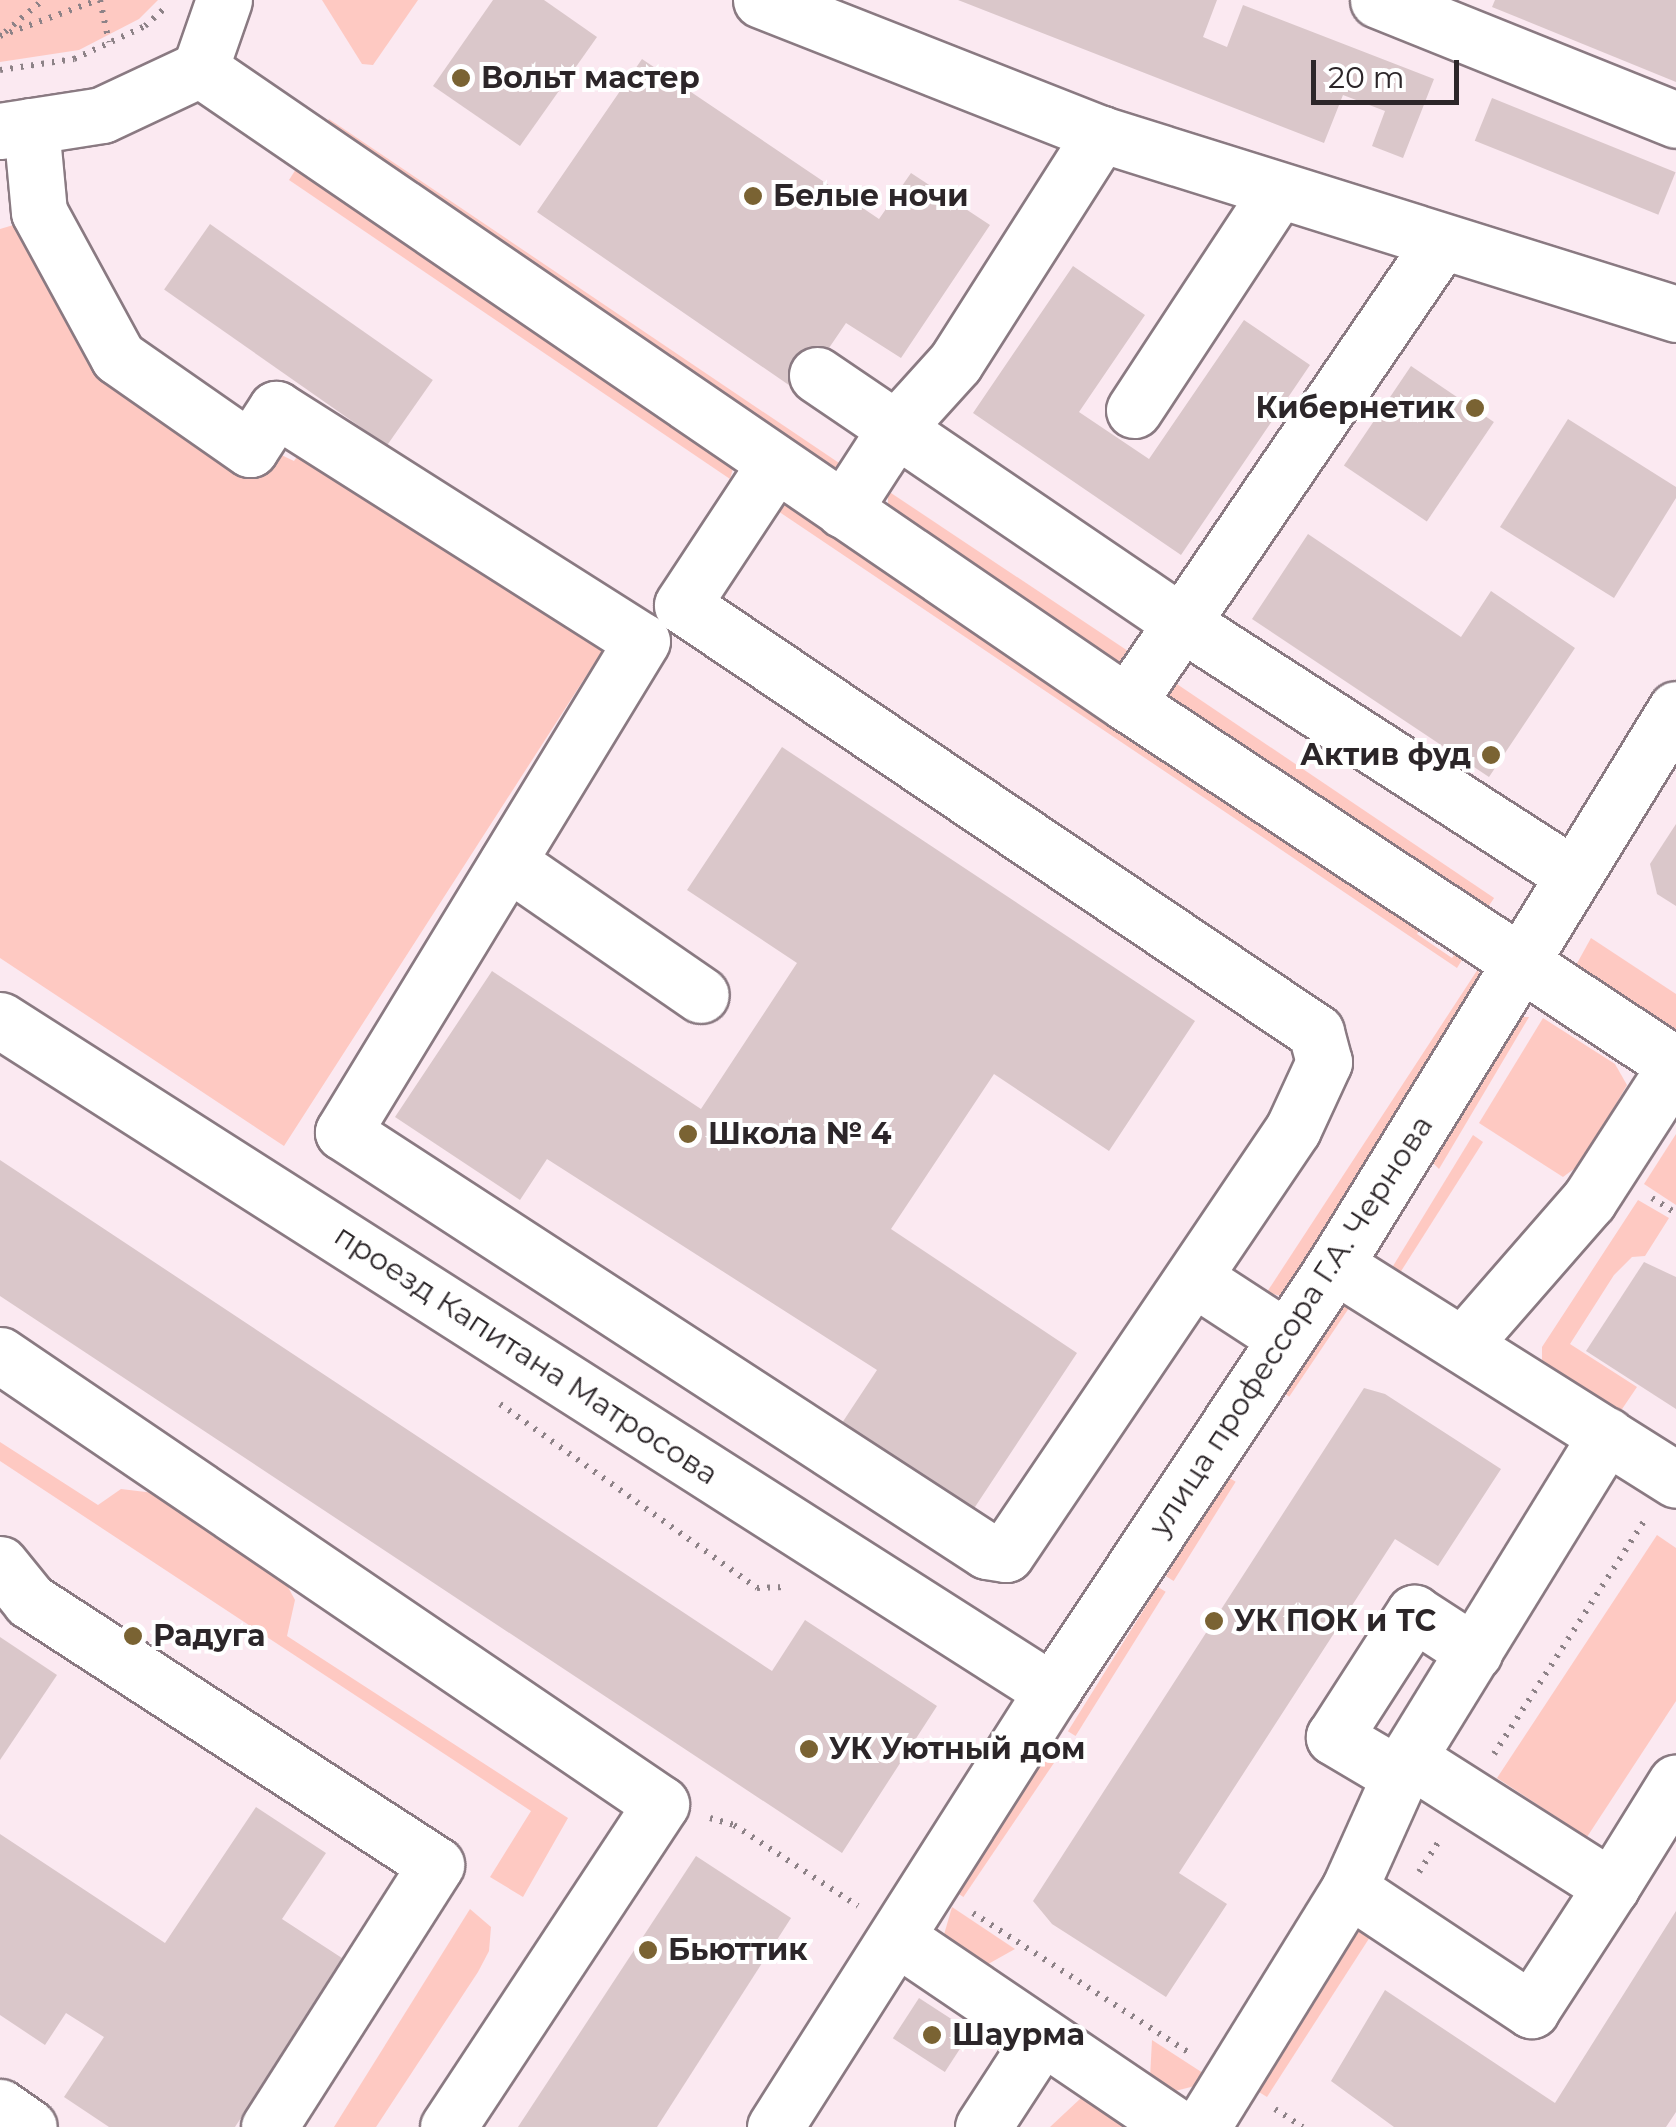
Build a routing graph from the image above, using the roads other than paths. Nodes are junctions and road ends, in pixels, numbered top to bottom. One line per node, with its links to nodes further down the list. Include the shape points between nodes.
1 (224, 0): 4 (street)
2 (761, 0): 7 (street)
3 (1378, 0): 5 (street)
4 (200, 69): 6 (street, via 102,115); 14 (street)
5 (1676, 120)
6 (15, 128): 18 (street, via 39,212 118,357 250,450 276,409)
7 (1101, 134): 8 (street); 13 (street, via 954,362)
8 (1278, 191): 9 (street); 12 (street)
9 (1441, 242): 10 (street); 17 (street)
10 (1676, 314)
11 (817, 375): 13 (street)
12 (1134, 410)
13 (896, 428): 15 (street); 17 (street)
14 (775, 464): 15 (street); 16 (street)
15 (842, 510): 19 (street)
16 (682, 605): 18 (street); 28 (street, via 1316,1032 1324,1062 1313,1090)
17 (1182, 622): 19 (street); 22 (street)
18 (642, 641): 21 (street)
19 (1127, 703): 23 (street)
20 (1676, 709): 22 (street, улица профессора Г.А. Чернова)
21 (508, 862): 24 (street); 31 (street, via 343,1132)
22 (1573, 875): 23 (street, улица профессора Г.А. Чернова)
23 (1520, 966): 26 (street); 27 (street, улица профессора Г.А. Чернова)
24 (701, 995)
25 (0, 1020): 33 (street, проезд Капитана Матросова)
26 (1676, 1065): 30 (street, via 1589,1200)
27 (1335, 1265): 29 (street, улица профессора Г.А. Чернова); 30 (street)
28 (1194, 1278): 29 (street); 31 (street, via 1006,1554 986,1550)
29 (1286, 1338): 38 (street, улица профессора Г.А. Чернова)
30 (1464, 1342): 34 (street)
31 (669, 1344): 33 (street)
32 (0, 1355): 48 (street, via 661,1804)
33 (624, 1418): 38 (street, проезд Капитана Матросова)
34 (1607, 1435): 35 (street); 37 (street)
35 (1676, 1480)
36 (0, 1564): 47 (street, via 30,1601 436,1865)
37 (1474, 1652): 39 (street); 39 (street, via 1414,1613 1334,1737)
38 (1052, 1691): 43 (street, улица профессора Г.А. Чернова, via 931,1886)
39 (1404, 1767): 41 (street); 42 (street)
40 (1676, 1782): 41 (street)
41 (1611, 1887): 42 (street, via 1531,2010)
42 (1349, 1889): 52 (street)
43 (884, 1926): 44 (street); 49 (street, улица профессора Г.А. Чернова)
44 (1042, 2036): 50 (street); 51 (street)
45 (0, 2107): 46 (street)
46 (29, 2127)
47 (269, 2127)
48 (448, 2127)
49 (775, 2127)
50 (984, 2127)
51 (1178, 2127)
52 (1202, 2127)

